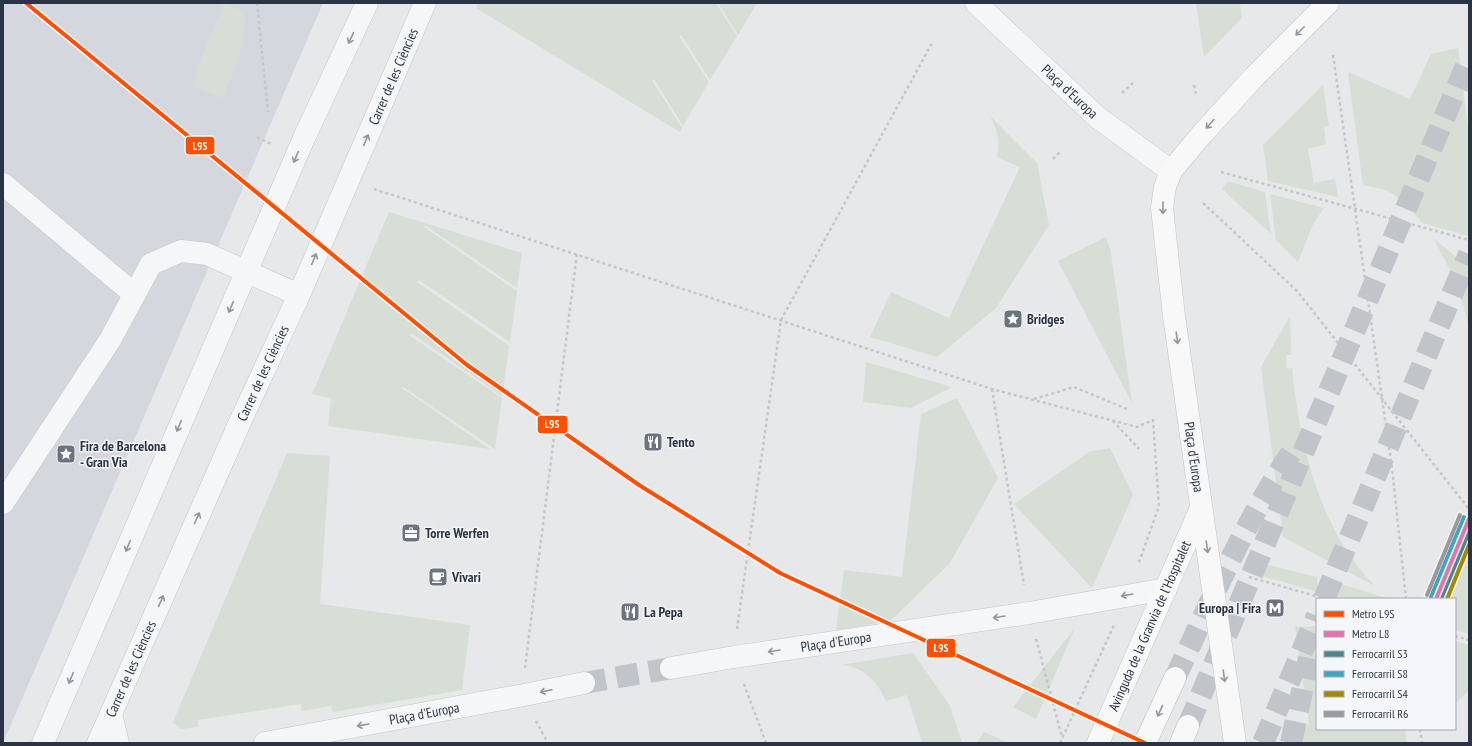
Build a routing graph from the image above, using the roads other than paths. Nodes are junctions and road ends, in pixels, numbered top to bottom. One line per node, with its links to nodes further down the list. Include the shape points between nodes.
1 (367, 3): 7 (street, one-way to 7, via 304,138)
2 (425, 3): 9 (street, Carrer de les Ciències, one-way to 2)
3 (976, 3): 5 (street, Plaça d'Europa, via 1097,117)
4 (1328, 3): 5 (main road, Plaça d'Europa, one-way to 5, via 1255,76)
5 (1171, 171): 11 (main road, Plaça d'Europa, one-way to 11, via 1162,208 1174,316)
6 (3, 184): 8 (street)
7 (247, 271): 8 (street, via 207,254 181,251 151,264); 9 (street); 17 (street, one-way to 17)
8 (134, 294): 10 (street, via 110,340)
9 (299, 295): 16 (street, Carrer de les Ciències, one-way to 9)
10 (3, 502)
11 (1201, 508): 12 (main road, Avinguda de la Granvia de l'Hospitalet); 23 (main road, Plaça d'Europa, one-way to 23)
12 (1166, 589): 13 (street, Plaça d'Europa, one-way to 13, via 1029,613); 21 (main road, Avinguda de la Granvia de l'Hospitalet)
13 (671, 668)
14 (1175, 678): 22 (main road, one-way to 22)
15 (584, 683): 20 (street, Plaça d'Europa, one-way to 20)
16 (111, 714): 18 (street, Carrer de les Ciències); 19 (street)
17 (43, 743)
18 (98, 743)
19 (118, 743)
20 (265, 743)
21 (1098, 743)
22 (1145, 743)
23 (1235, 743)

